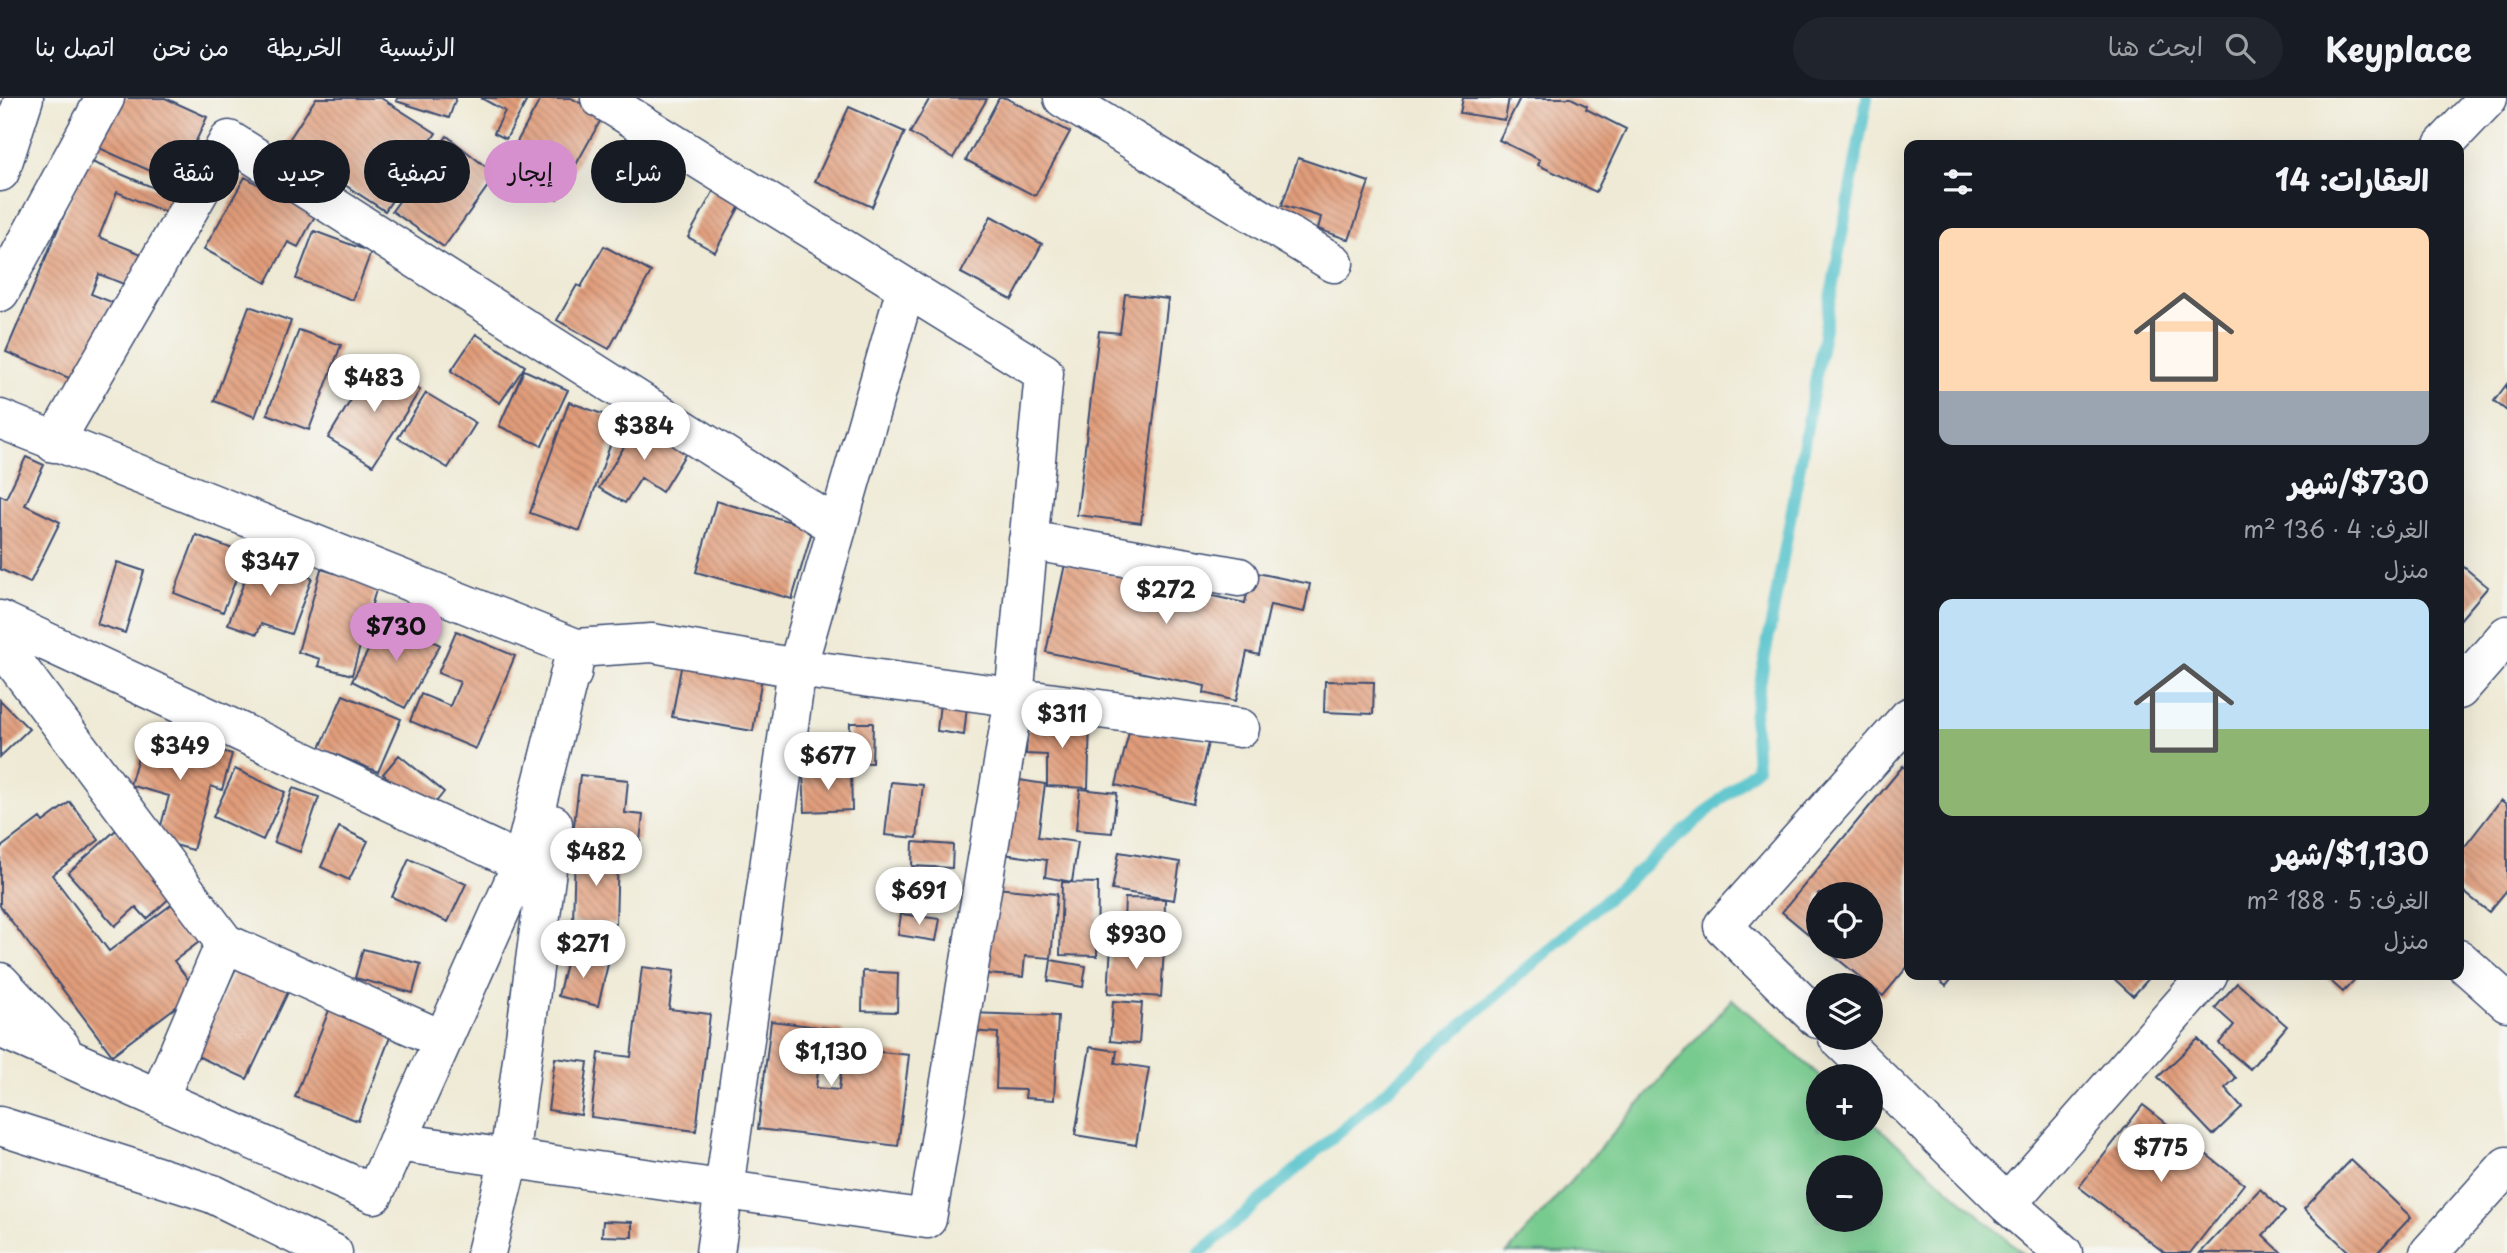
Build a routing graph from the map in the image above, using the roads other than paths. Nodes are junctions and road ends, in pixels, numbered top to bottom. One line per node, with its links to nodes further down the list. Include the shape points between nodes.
1 (24, 98): 7 (street)
2 (105, 98): 10 (street)
3 (600, 98): 9 (street)
4 (1063, 98): 8 (street)
5 (2488, 98): 6 (street)
6 (2448, 140)
7 (0, 172)
8 (1334, 263)
9 (906, 288): 13 (street); 14 (street, via 1044,373)
10 (0, 292)
11 (0, 419): 12 (street)
12 (54, 443): 13 (street, via 229,140); 19 (street)
13 (837, 527): 20 (street)
14 (1028, 540): 15 (street); 22 (street)
15 (1239, 577)
16 (0, 620): 25 (street)
17 (2507, 635): 21 (street)
18 (0, 643): 26 (street)
19 (576, 648): 20 (street, via 652,643); 25 (street); 39 (street)
20 (797, 668): 22 (street); 41 (street)
21 (2464, 684)
22 (1014, 698): 24 (street); 41 (street, via 927,1219)
23 (1904, 723): 31 (street, via 1723,926)
24 (1240, 728)
25 (522, 863): 33 (street)
26 (225, 943): 33 (street); 36 (street)
27 (2464, 963): 30 (street)
28 (2204, 980): 42 (street)
29 (0, 982): 35 (street)
30 (2507, 1002)
31 (1806, 1007)
32 (0, 1028): 35 (street)
33 (443, 1041): 38 (street)
34 (1850, 1050): 42 (street)
35 (75, 1061): 36 (street)
36 (159, 1098): 38 (street, via 374,1194)
37 (0, 1126): 43 (street, via 213,1194)
38 (397, 1142): 39 (street)
39 (509, 1159): 41 (street); 44 (street)
40 (2507, 1166): 47 (street)
41 (724, 1189): 45 (street)
42 (2007, 1204): 46 (street)
43 (333, 1253)
44 (486, 1253)
45 (715, 1253)
46 (2063, 1253)
47 (2429, 1253)

